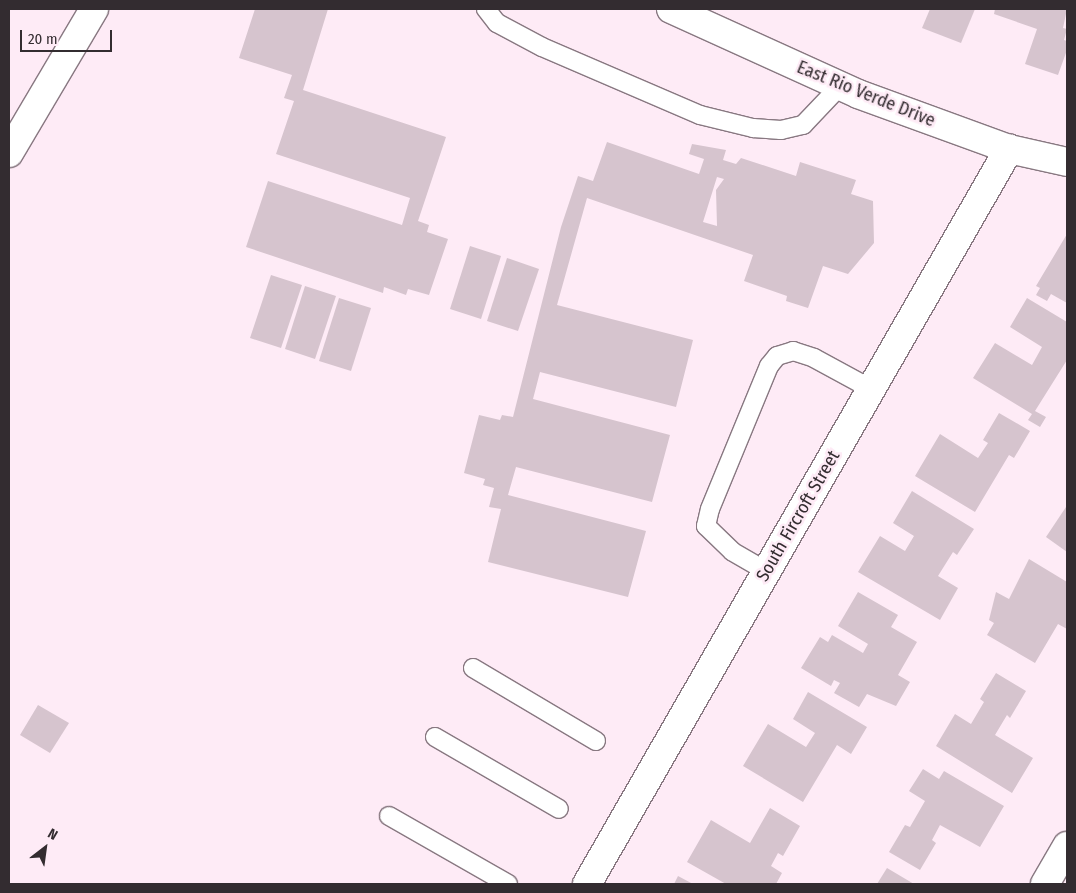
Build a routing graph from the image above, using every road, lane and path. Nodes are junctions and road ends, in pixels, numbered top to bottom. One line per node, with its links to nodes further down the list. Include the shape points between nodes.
1 (94, 9): 6 (street)
2 (486, 9): 4 (lane, via 497,23 542,47 700,115 753,128 781,130 803,125)
3 (671, 9): 4 (street, East Rio Verde Drive)
4 (840, 86): 5 (street, East Rio Verde Drive)
5 (1008, 149): 7 (street, East Rio Verde Drive); 8 (street, South Fircroft Street)
6 (9, 153)
7 (1067, 162)
8 (871, 389): 9 (street, South Fircroft Street); 9 (lane, via 814,358 793,351 777,356 769,366 710,509 706,526 732,551)
9 (766, 571): 17 (street, South Fircroft Street)
10 (473, 668): 12 (lane)
11 (435, 736): 13 (lane)
12 (596, 740)
13 (559, 809)
14 (389, 816): 16 (lane)
15 (1067, 846): 18 (street)
16 (508, 884)
17 (587, 884)
18 (1045, 884)

